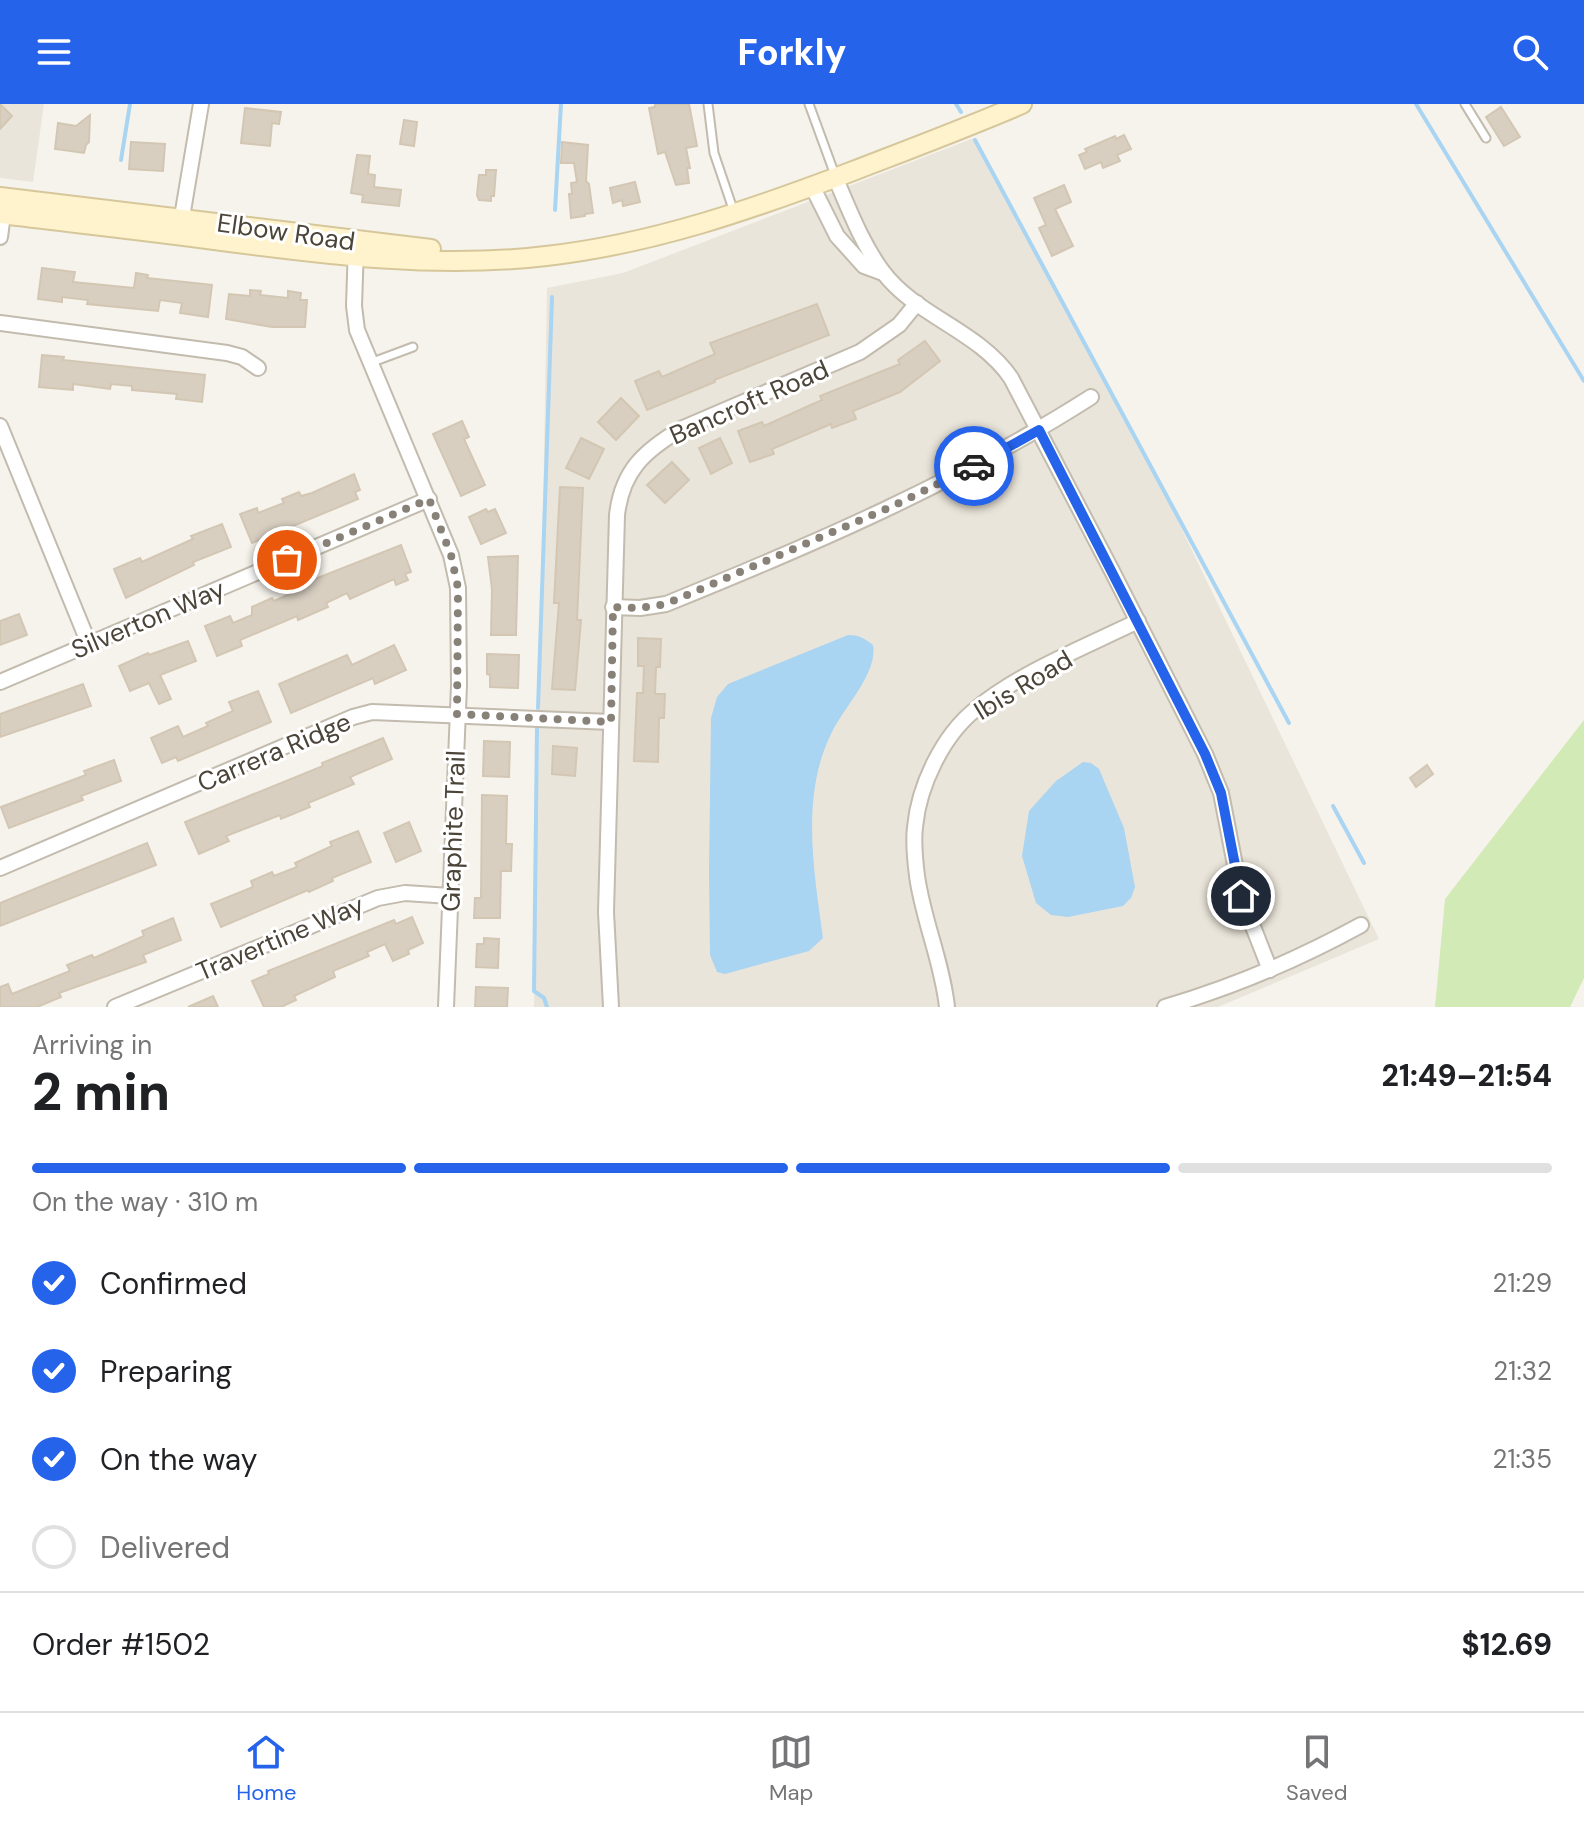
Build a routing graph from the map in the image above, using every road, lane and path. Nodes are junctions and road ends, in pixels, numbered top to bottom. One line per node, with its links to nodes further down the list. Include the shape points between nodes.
1 (201, 104): 11 (street)
2 (708, 104): 10 (lane, via 714,153)
3 (809, 104): 7 (lane)
4 (1022, 104): 7 (main road, Elbow Road)
5 (1465, 104): 6 (lane)
6 (1486, 138)
7 (835, 177): 8 (main road, Elbow Road); 14 (street)
8 (812, 186): 10 (main road, Elbow Road); 14 (street, via 837,236 864,266)
9 (2, 206): 11 (main road, Elbow Road); 12 (street); 13 (main road, Elbow Road, via 90,223)
10 (735, 214): 13 (main road, Elbow Road, via 655,238 549,256 485,260)
11 (182, 217): 13 (main road, Elbow Road)
12 (0, 237)
13 (356, 250): 18 (street, Graphite Trail, via 355,318)
14 (883, 273): 15 (street)
15 (917, 303): 22 (street, via 994,357); 24 (street, Bancroft Road, via 899,325 860,352 681,429 646,453 624,483 619,501)
16 (0, 323): 19 (street, via 227,353)
17 (413, 347): 18 (lane)
18 (370, 363): 23 (street, Graphite Trail)
19 (258, 368)
20 (1091, 397): 22 (street)
21 (0, 426): 26 (street)
22 (1039, 430): 24 (street, via 893,506 706,588 666,604); 25 (street)
23 (429, 499): 26 (street, Silverton Way); 28 (street, Graphite Trail, via 458,588)
24 (613, 607): 29 (street, Bancroft Road)
25 (1138, 621): 33 (street, via 1221,793 1241,896); 37 (street, Ibis Road, via 975,709 938,758 923,790 915,852)
26 (89, 644): 27 (street, Silverton Way)
27 (0, 682)
28 (457, 714): 29 (street, Carrera Ridge); 30 (street, Carrera Ridge, via 372,712 353,717); 31 (street, Graphite Trail)
29 (611, 722): 36 (street, Bancroft Road, via 606,912)
30 (0, 868)
31 (450, 896): 34 (street, Travertine Way, via 405,893 378,898); 35 (street, Graphite Trail)
32 (1361, 925): 33 (street)
33 (1270, 970): 38 (street)
34 (115, 1007)
35 (446, 1007)
36 (611, 1007)
37 (947, 1007)
38 (1165, 1007)

